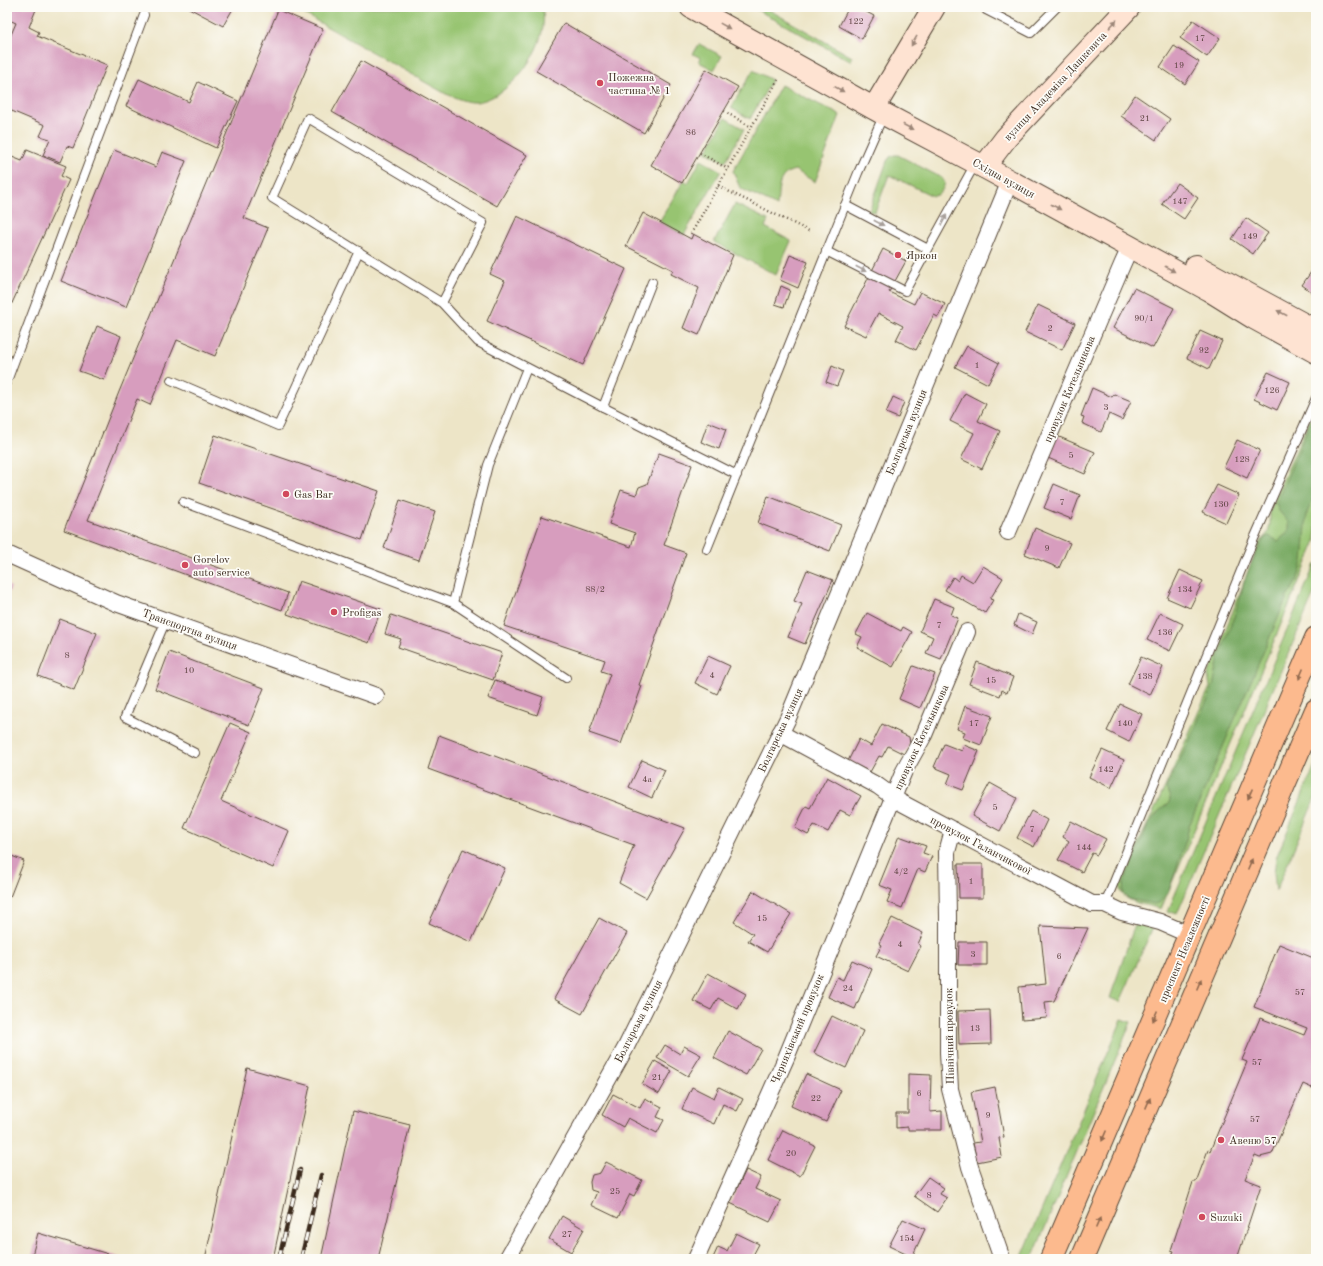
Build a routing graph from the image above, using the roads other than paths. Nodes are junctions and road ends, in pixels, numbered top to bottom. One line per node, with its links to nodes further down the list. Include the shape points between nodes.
1 (691, 7): 8 (main road, Східна вулиця, one-way to 8)
2 (720, 7): 8 (main road, Східна вулиця)
3 (934, 7): 8 (main road, one-way to 8)
4 (988, 7): 5 (lane, via 986,10 1031,33)
5 (1057, 7)
6 (1129, 7): 9 (main road, вулиця Академіка Дашкевича, one-way to 6)
7 (144, 15): 21 (lane)
8 (882, 106): 9 (main road, Східна вулиця); 11 (lane)
9 (984, 162): 10 (main road, Східна вулиця); 13 (lane, one-way to 9); 18 (main road, Східна вулиця, one-way to 9)
10 (1010, 181): 12 (main road, Східна вулиця, one-way to 12); 37 (street, Болгарська вулиця)
11 (845, 205): 13 (lane, one-way to 13); 15 (lane)
12 (1130, 247): 19 (main road, Східна вулиця, one-way to 19); 27 (street, провулок Котельникова)
13 (928, 249): 15 (lane, one-way to 13, via 905,291)
14 (359, 251): 17 (lane); 17 (lane, via 272,198 308,118 483,223); 22 (lane, via 278,426)
15 (826, 251): 25 (lane)
16 (652, 282): 24 (lane)
17 (442, 303): 20 (lane, via 478,342)
18 (1316, 331)
19 (1316, 352)
20 (527, 368): 24 (lane); 30 (lane, via 488,465)
21 (7, 380)
22 (171, 380)
23 (1316, 398): 41 (lane, via 1253,541)
24 (603, 407): 25 (lane)
25 (737, 475): 28 (lane)
26 (183, 502): 30 (lane)
27 (1008, 532)
28 (707, 549)
29 (7, 554): 31 (street, Транспортна вулиця, via 116,603)
30 (453, 603): 34 (lane)
31 (166, 620): 35 (street, Транспортна вулиця); 38 (lane, via 125,717)
32 (966, 632): 39 (street, провулок Котельникова, via 924,735)
33 (1316, 638): 42 (main road, проспект Незалежності, one-way to 42)
34 (566, 678)
35 (376, 696)
36 (1316, 710): 47 (main road, one-way to 36)
37 (780, 733): 39 (street, провулок Галанчикової, via 878,786); 43 (street, Болгарська вулиця, via 625,1049)
38 (195, 753)
39 (893, 797): 40 (street, провулок Галанчикової); 44 (street, Черняхівський провулок, via 786,1058)
40 (953, 830): 41 (street, провулок Галанчикової, via 1092,904); 45 (street, Північний провулок, via 947,852 950,1089 970,1167)
41 (1105, 904): 42 (street, провулок Галанчикової)
42 (1190, 935): 46 (main road, проспект Незалежності, one-way to 46)
43 (507, 1259)
44 (696, 1259)
45 (1002, 1259)
46 (1051, 1259)
47 (1082, 1259)

